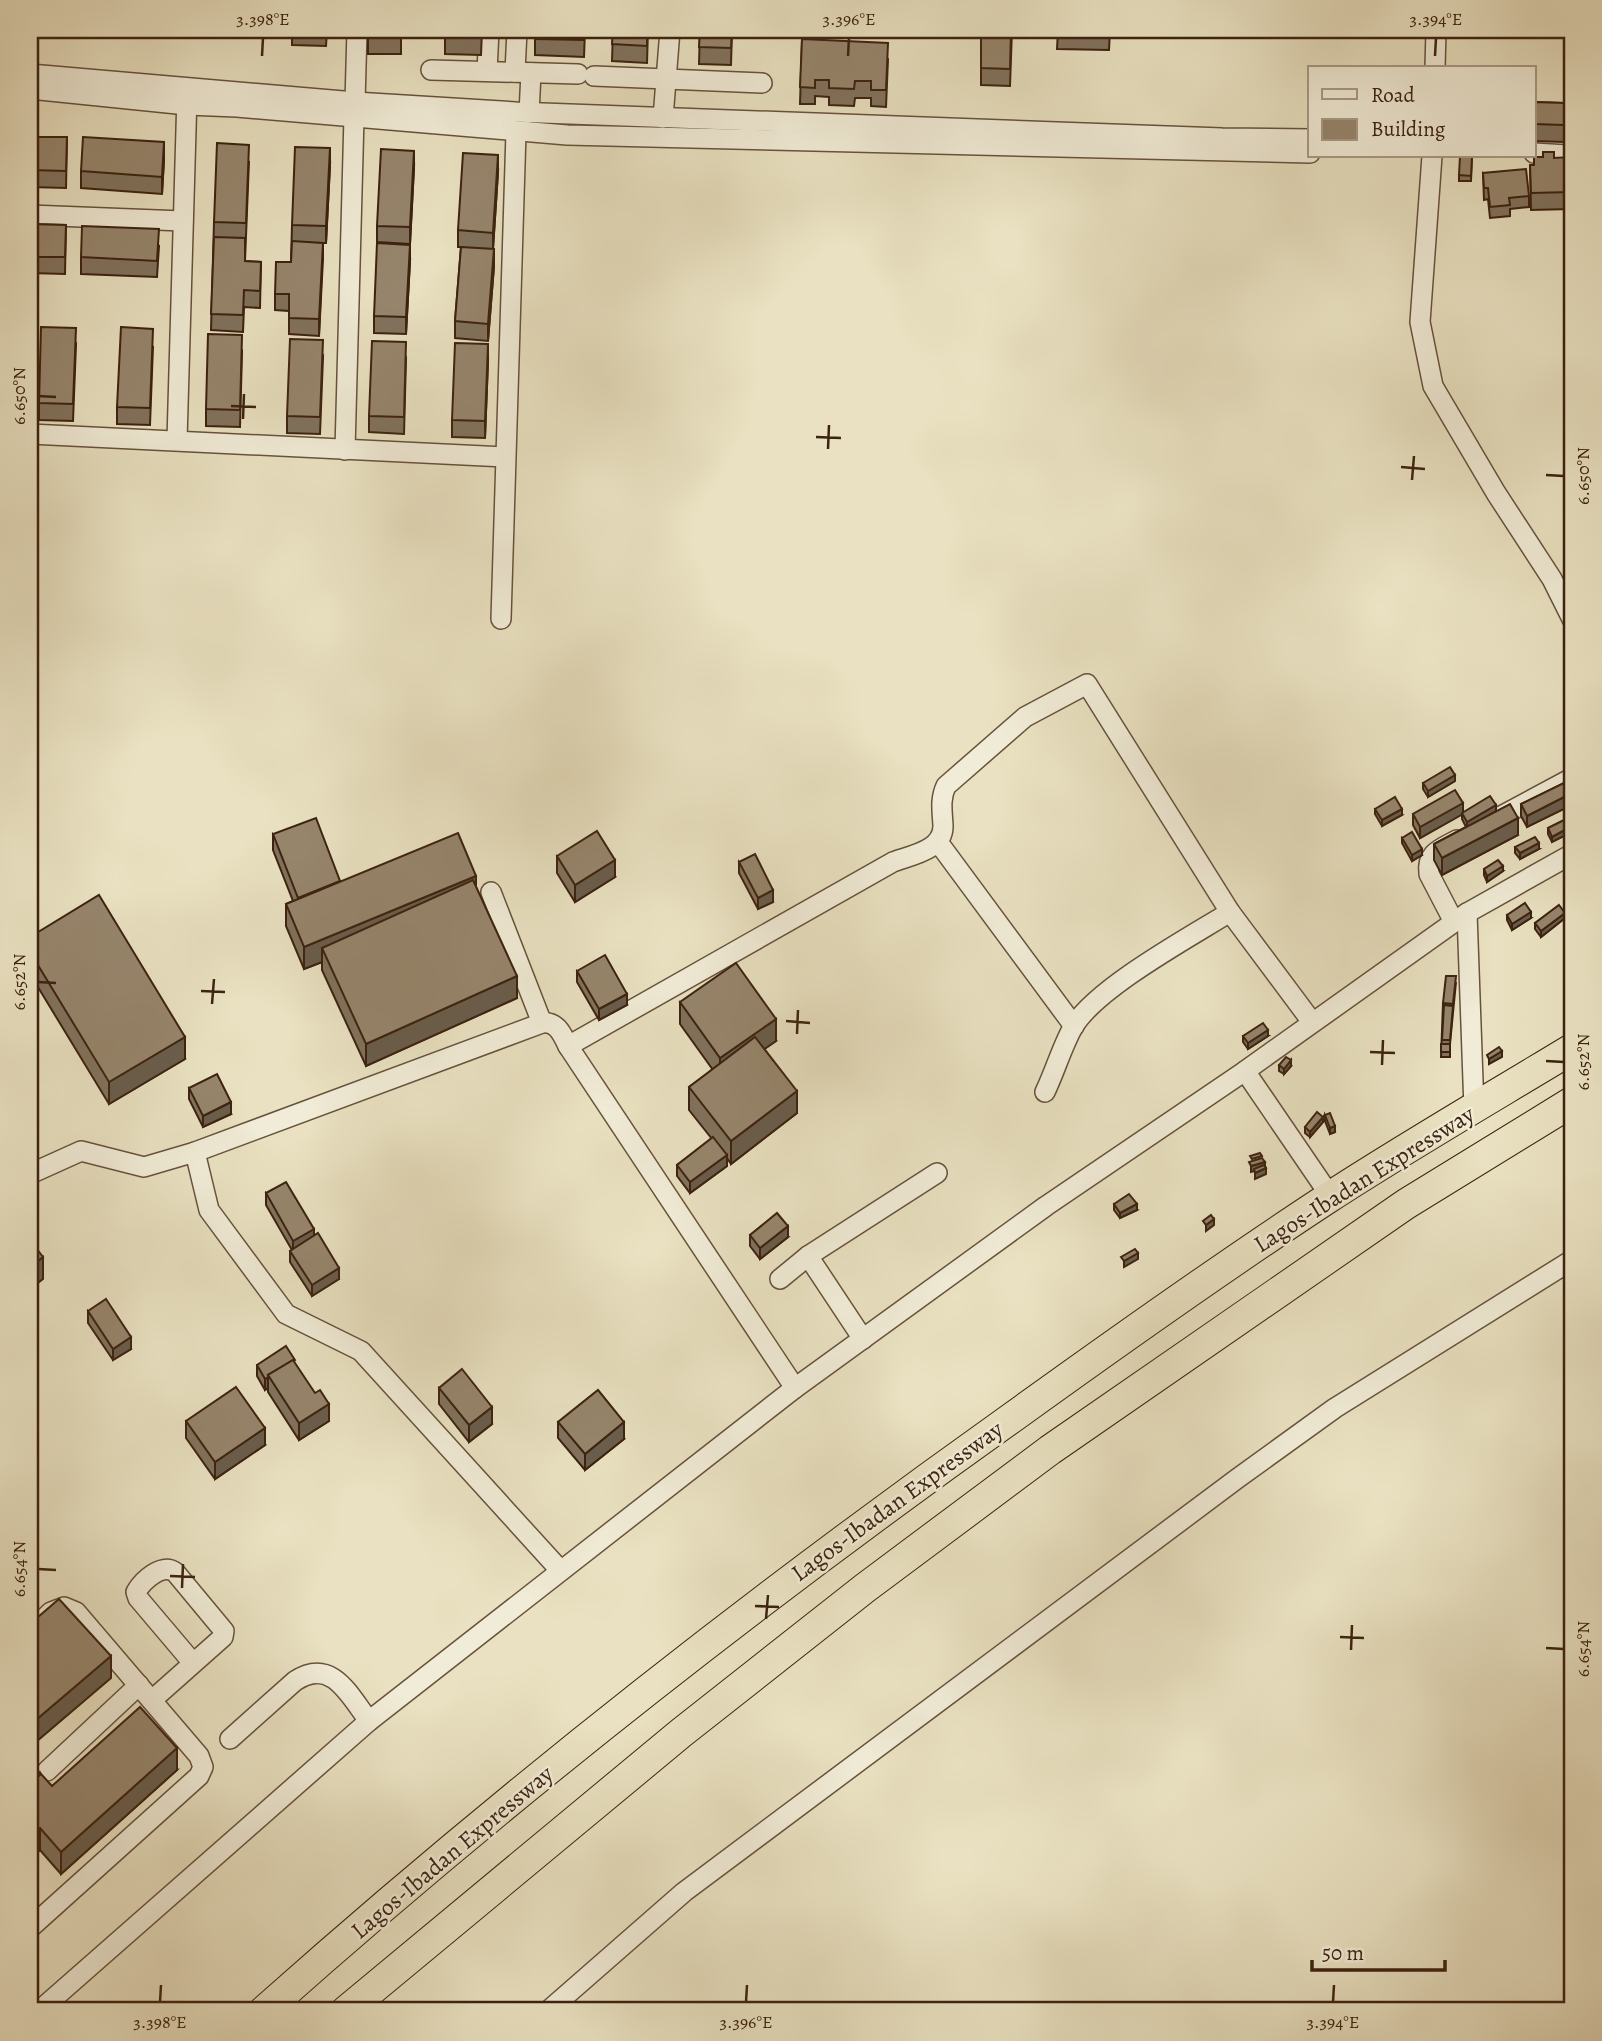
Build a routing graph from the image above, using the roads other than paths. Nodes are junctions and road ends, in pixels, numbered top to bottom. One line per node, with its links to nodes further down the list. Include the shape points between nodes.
1 (357, 30): 15 (street)
2 (489, 30): 8 (street)
3 (517, 30): 9 (street)
4 (670, 30): 11 (street)
5 (1436, 30): 6 (street)
6 (1435, 66)
7 (430, 69): 8 (street)
8 (487, 71): 9 (street)
9 (523, 73): 11 (street); 16 (street)
10 (30, 74): 14 (street)
11 (666, 79): 12 (street); 18 (street)
12 (762, 83)
13 (30, 89): 14 (street)
14 (187, 96): 15 (street); 28 (street)
15 (355, 110): 16 (street); 19 (street); 31 (street)
16 (529, 113): 17 (street)
17 (567, 114): 18 (street); 20 (street)
18 (663, 118): 21 (street)
19 (516, 132): 20 (street); 32 (street)
20 (567, 135): 21 (street)
21 (860, 135): 22 (street); 23 (street)
22 (1308, 138)
23 (1308, 153)
24 (1536, 153): 25 (street)
25 (1567, 155)
26 (1432, 158): 34 (street, via 1420,322 1433,386)
27 (30, 215): 28 (street)
28 (183, 221): 30 (street)
29 (30, 434): 30 (street)
30 (177, 440): 31 (street)
31 (345, 450): 32 (street)
32 (506, 457): 33 (street)
33 (501, 619)
34 (1572, 619)
35 (1572, 778): 42 (street, via 1428,859 1429,874)
36 (938, 842): 41 (street, via 946,786 1025,717 1087,684); 45 (street); 46 (street, via 893,862)
37 (1572, 854): 38 (street)
38 (1553, 865): 39 (street); 42 (street)
39 (1572, 873)
40 (491, 892): 44 (street)
41 (1230, 912): 43 (street); 45 (street, via 1134,973 1095,1002)
42 (1460, 917): 43 (street); 51 (street)
43 (1312, 1022): 48 (street)
44 (542, 1023): 46 (street, via 559,1028); 52 (street)
45 (1074, 1026): 49 (street)
46 (568, 1046): 60 (street)
47 (1572, 1049): 51 (highway, Lagos-Ibadan Expressway)
48 (1245, 1071): 55 (street); 59 (street, via 1046,1206)
49 (1045, 1092)
50 (1572, 1102): 71 (highway, Lagos-Ibadan Expressway, via 1406,1204 1039,1458 681,1733)
51 (1474, 1109): 55 (highway, Lagos-Ibadan Expressway)
52 (195, 1152): 54 (street, via 144,1167 81,1151); 61 (street, via 209,1210 286,1314 361,1351)
53 (937, 1173): 56 (street)
54 (30, 1174)
55 (1331, 1196): 70 (highway, Lagos-Ibadan Expressway, via 1143,1323 861,1525 630,1704)
56 (808, 1256): 58 (street); 59 (street)
57 (1572, 1260): 72 (street, via 1335,1408 1238,1478 684,1892)
58 (780, 1279)
59 (863, 1339): 60 (street)
60 (795, 1388): 61 (street)
61 (560, 1570): 65 (street)
62 (30, 1632): 64 (street, via 51,1612 64,1607 76,1612)
63 (193, 1664): 63 (street, via 223,1637 223,1630 175,1572 162,1569 136,1592); 64 (street)
64 (145, 1693): 67 (street); 68 (street, via 199,1756 203,1767 199,1776)
65 (369, 1721): 66 (street, via 337,1681 319,1672 295,1681); 69 (street)
66 (230, 1739)
67 (47, 1771)
68 (30, 1928)
69 (39, 2011)
70 (264, 2011)
71 (346, 2011)
72 (548, 2011)

